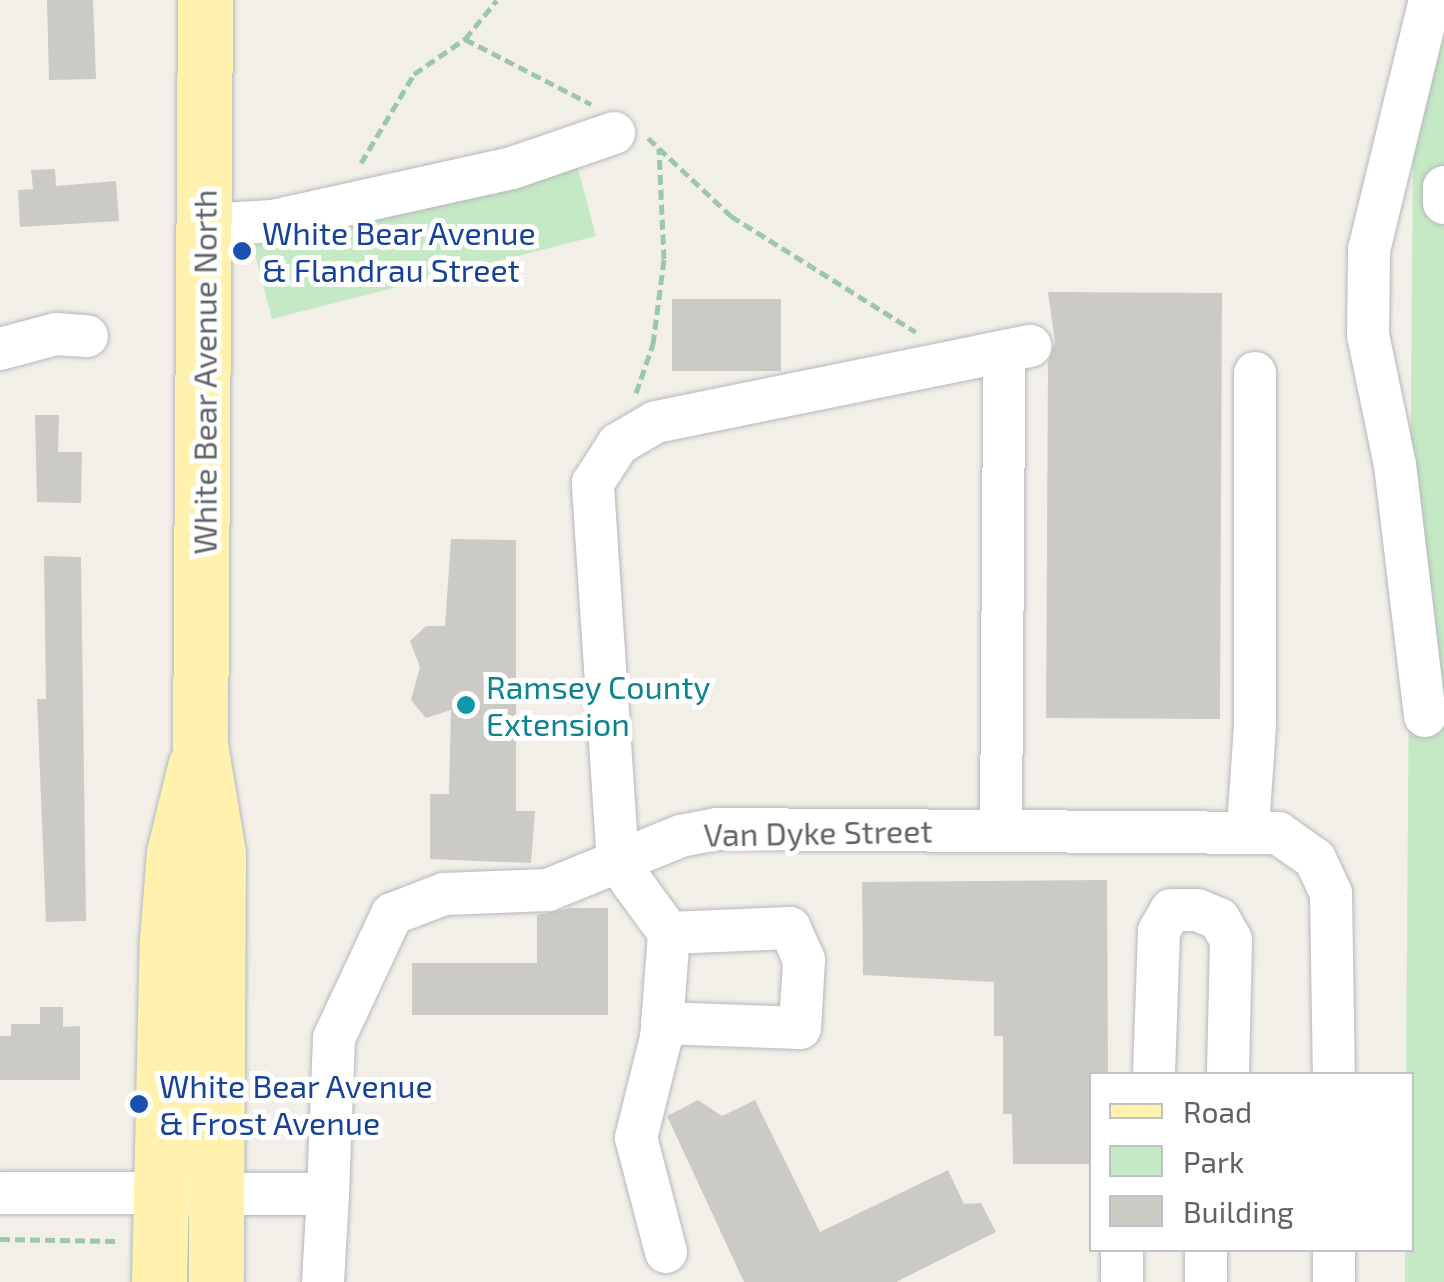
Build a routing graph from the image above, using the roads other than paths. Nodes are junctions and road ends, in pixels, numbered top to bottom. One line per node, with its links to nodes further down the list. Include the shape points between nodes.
1 (205, 0): 6 (main road, White Bear Avenue North)
2 (1430, 0): 10 (street, via 1369,250 1368,335 1395,465)
3 (616, 124): 6 (street, via 512,168 273,221)
4 (1444, 187): 5 (street)
5 (1444, 203)
6 (204, 225): 11 (main road, White Bear Avenue North)
7 (87, 336): 8 (street, via 56,334)
8 (0, 349)
9 (1254, 373): 12 (street, via 1255,724)
10 (1425, 716)
11 (200, 744): 21 (main road, White Bear Avenue North, via 218,854); 23 (main road, White Bear Avenue North, via 174,853)
12 (1248, 828): 13 (street, Van Dyke Street); 19 (street, Van Dyke Street, via 1290,838 1325,874 1335,921)
13 (1001, 829): 14 (street, Van Dyke Street, via 717,829); 14 (street, via 1017,348 681,415 618,444 593,484)
14 (618, 863): 15 (street); 22 (street, Van Dyke Street, via 548,890 444,894 392,914 334,1038)
15 (668, 933): 16 (street); 16 (street, via 790,928 804,960 800,1028)
16 (662, 1023): 24 (street, via 636,1138)
17 (1154, 1072): 18 (street, via 1159,932 1171,910 1197,910 1219,918 1231,940)
18 (1228, 1072)
19 (1334, 1072)
20 (0, 1193): 23 (street)
21 (216, 1194): 22 (street); 23 (street); 28 (main road, White Bear Avenue North)
22 (328, 1194): 29 (street, Van Dyke Street)
23 (160, 1239)
24 (666, 1252)
25 (1122, 1252): 30 (street)
26 (1206, 1252): 31 (street)
27 (1334, 1252): 32 (street)
28 (216, 1282)
29 (323, 1282)
30 (1122, 1282)
31 (1206, 1282)
32 (1334, 1282)

